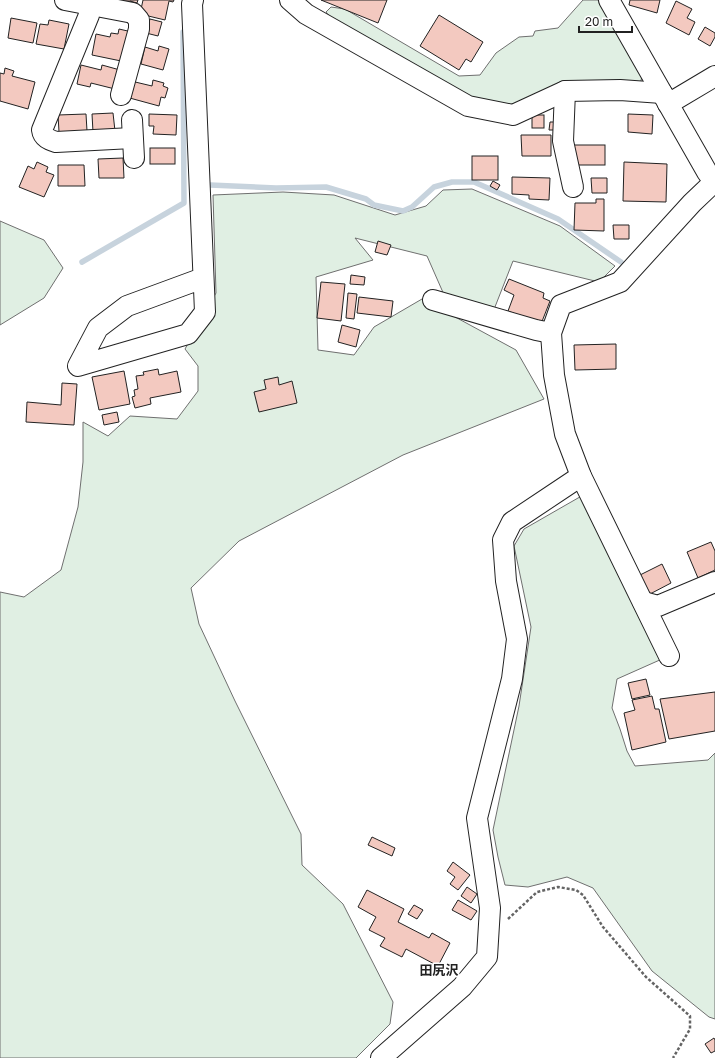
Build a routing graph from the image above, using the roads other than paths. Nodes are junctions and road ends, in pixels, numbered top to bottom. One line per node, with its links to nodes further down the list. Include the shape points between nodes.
1 (65, 0): 5 (street)
2 (193, 0): 13 (street)
3 (290, 0): 7 (street, via 306,14 468,106 513,115)
4 (609, 0): 9 (street)
5 (88, 2): 8 (street, via 133,13 139,20 139,29); 10 (street, via 89,15 42,134 56,142 132,129)
6 (715, 76): 9 (street)
7 (565, 92): 9 (street, via 620,90); 12 (street, via 563,141)
8 (121, 95)
9 (665, 99): 11 (street)
10 (134, 158)
11 (714, 183): 15 (street, via 692,203 620,282 561,305)
12 (573, 186)
13 (203, 278): 13 (street, via 205,312 188,334 78,366 98,328 127,306)
14 (433, 300): 15 (street)
15 (551, 333): 16 (street, via 554,375 565,434)
16 (582, 476): 18 (street); 20 (street, via 512,522 503,540 506,581 517,639 512,679 477,818 490,908 487,957 462,987)
17 (715, 582): 18 (street, via 658,606)
18 (643, 602): 19 (street)
19 (669, 656)
20 (380, 1058)

